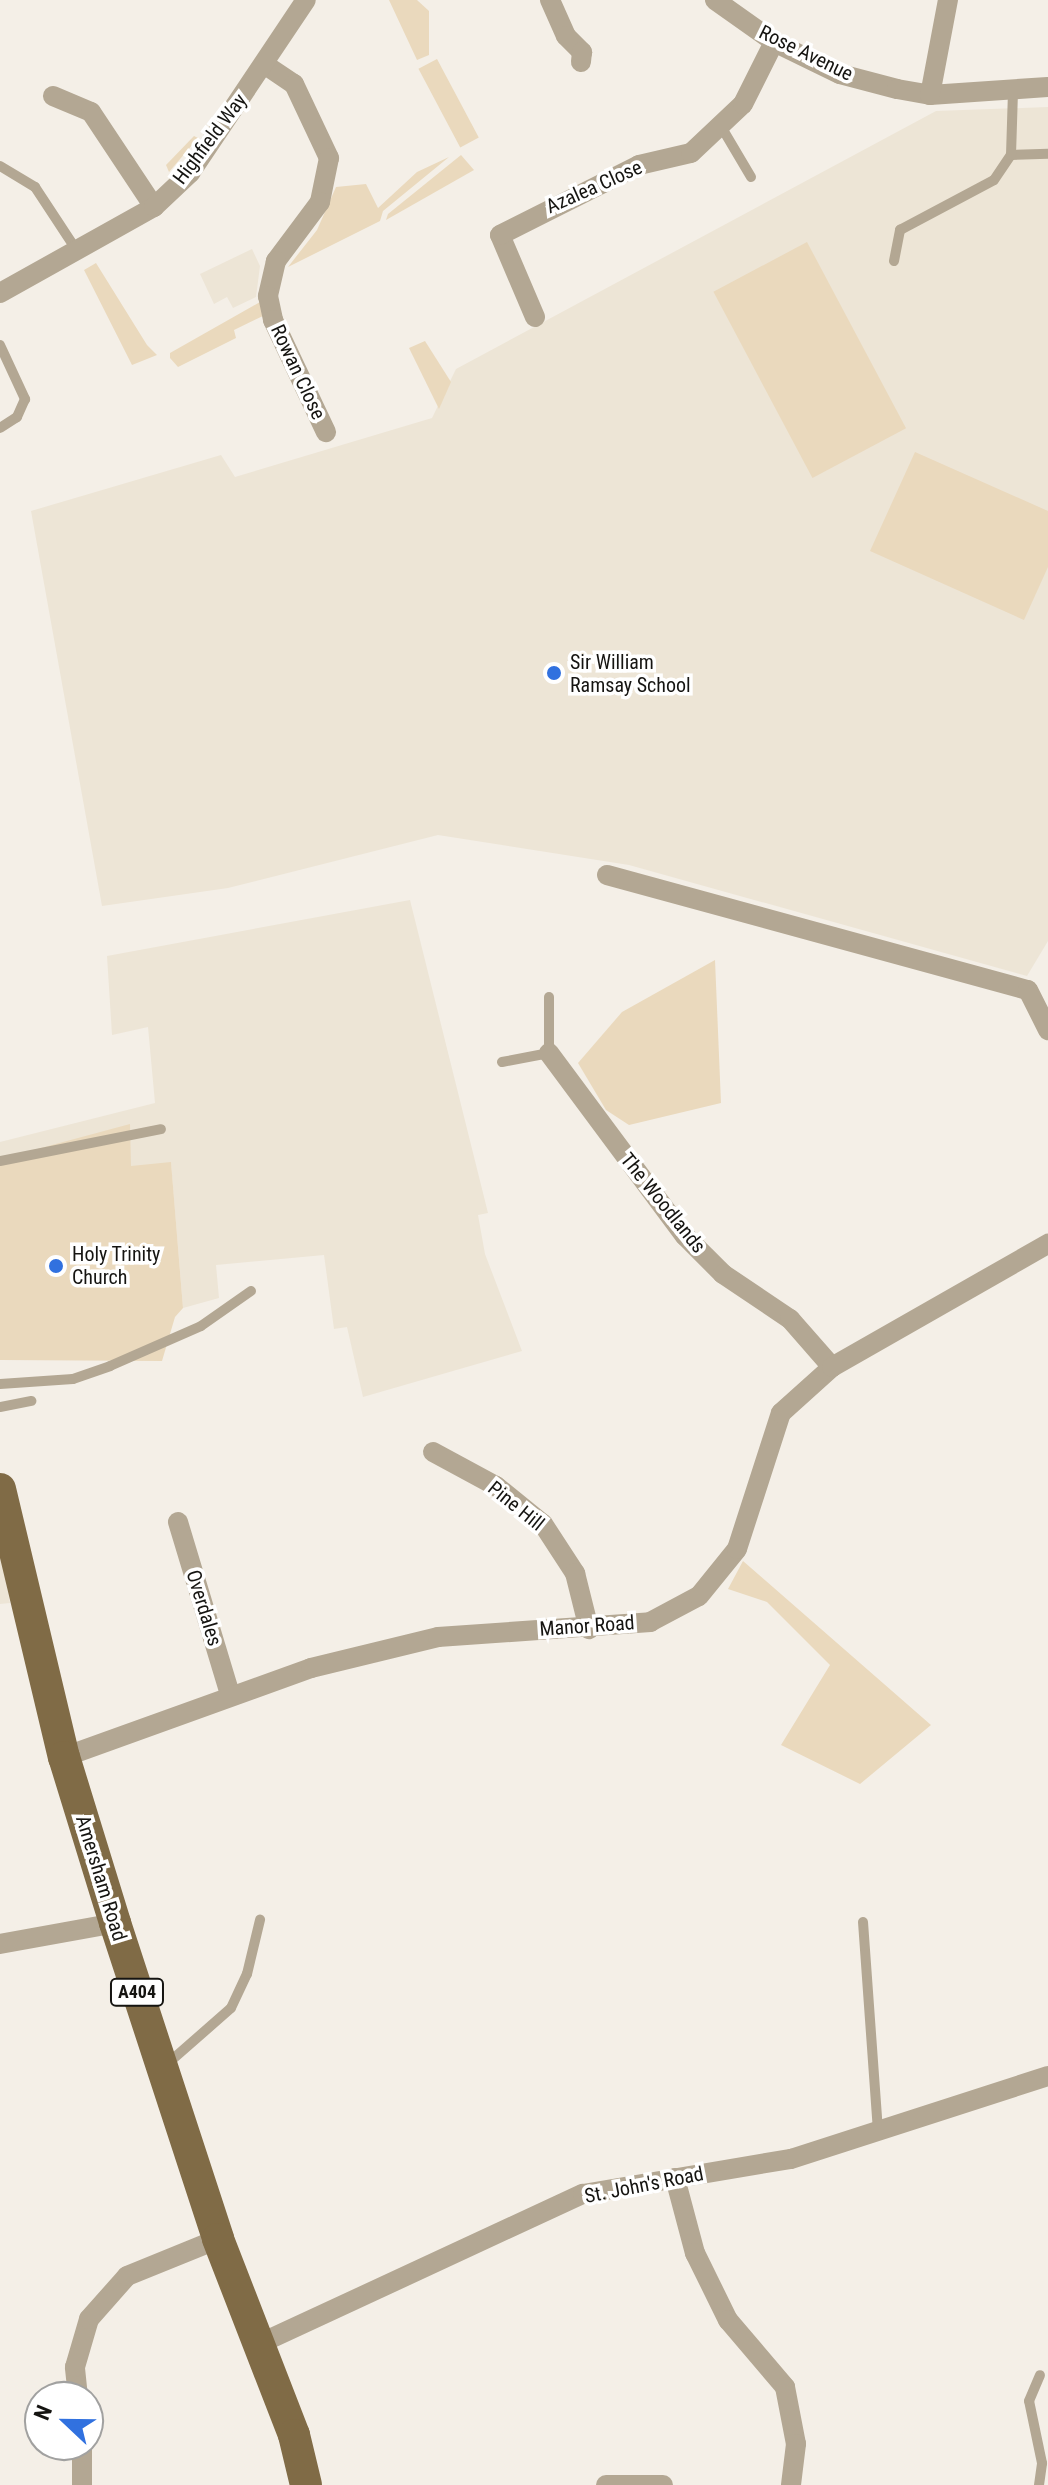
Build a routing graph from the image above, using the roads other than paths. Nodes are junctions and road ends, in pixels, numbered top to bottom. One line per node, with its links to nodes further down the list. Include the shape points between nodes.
1 (306, 0): 7 (street, Highfield Way)
2 (550, 0): 6 (street, via 566,36 582,52)
3 (715, 0): 5 (street, Rose Avenue)
4 (948, 0): 10 (street)
5 (774, 42): 10 (street, Rose Avenue, via 840,74); 12 (street, Azalea Close, via 743,104)
6 (581, 62)
7 (264, 64): 17 (street, Highfield Way, via 190,173); 24 (street, Rowan Close, via 294,84 329,158 320,202 276,261 268,296 273,320)
8 (1048, 87): 9 (street, Rose Avenue)
9 (1013, 93): 10 (street, Rose Avenue); 14 (lane)
10 (930, 95)
11 (53, 96): 17 (street, via 91,112)
12 (722, 128): 16 (lane); 21 (street, Azalea Close, via 691,153 639,165 507,227 500,235)
13 (1048, 154): 14 (lane)
14 (1011, 155): 19 (lane, via 994,180 900,230)
15 (0, 166): 18 (lane, via 35,187)
16 (751, 177)
17 (154, 207): 18 (street, Highfield Way)
18 (77, 251): 20 (street, Highfield Way)
19 (894, 261)
20 (0, 293)
21 (535, 317)
22 (0, 345): 23 (lane, via 25,396 19,414)
23 (0, 428)
24 (326, 432)
25 (607, 875): 27 (street, via 1028,990)
26 (549, 997): 28 (lane)
27 (1048, 1030)
28 (549, 1053): 29 (lane); 34 (street, The Woodlands, via 685,1236 723,1274 790,1319)
29 (502, 1062)
30 (161, 1129): 31 (lane)
31 (0, 1161)
32 (1048, 1244): 34 (street, Manor Road)
33 (251, 1291): 35 (lane, via 154,1350 73,1379)
34 (832, 1367): 41 (street, Manor Road, via 781,1413 737,1549 699,1596 650,1622)
35 (0, 1384)
36 (31, 1401): 37 (lane)
37 (0, 1407)
38 (433, 1452): 41 (street, Pine Hill, via 496,1486 543,1524 575,1573)
39 (0, 1489): 43 (main road, Amersham Road / A404)
40 (178, 1522): 42 (street, Overdales)
41 (589, 1629): 42 (street, Manor Road, via 438,1637)
42 (230, 1694): 43 (street, Manor Road)
43 (64, 1757): 46 (main road, Amersham Road / A404)
44 (260, 1920): 48 (lane, via 247,1974 231,2008)
45 (863, 1922): 50 (lane)
46 (115, 1923): 47 (street); 48 (main road, Amersham Road / A404)
47 (0, 1944)
48 (162, 2068): 52 (main road, Amersham Road / A404)
49 (1048, 2076): 50 (street, St. John's Road)
50 (878, 2132): 51 (street, St. John's Road, via 791,2159)
51 (675, 2178): 53 (street, St. John's Road, via 583,2194); 61 (street, via 695,2253 728,2320 785,2387 796,2444)
52 (218, 2239): 53 (main road, Amersham Road / A404); 55 (street, via 127,2276 89,2319 75,2367)
53 (257, 2345): 58 (main road, Amersham Road / A404, via 294,2435)
54 (1040, 2375): 62 (lane, via 1029,2401 1042,2463)
55 (76, 2381)
56 (82, 2461): 57 (street)
57 (82, 2485)
58 (306, 2485)
59 (606, 2485): 60 (street)
60 (663, 2485)
61 (791, 2485)
62 (1039, 2485)

